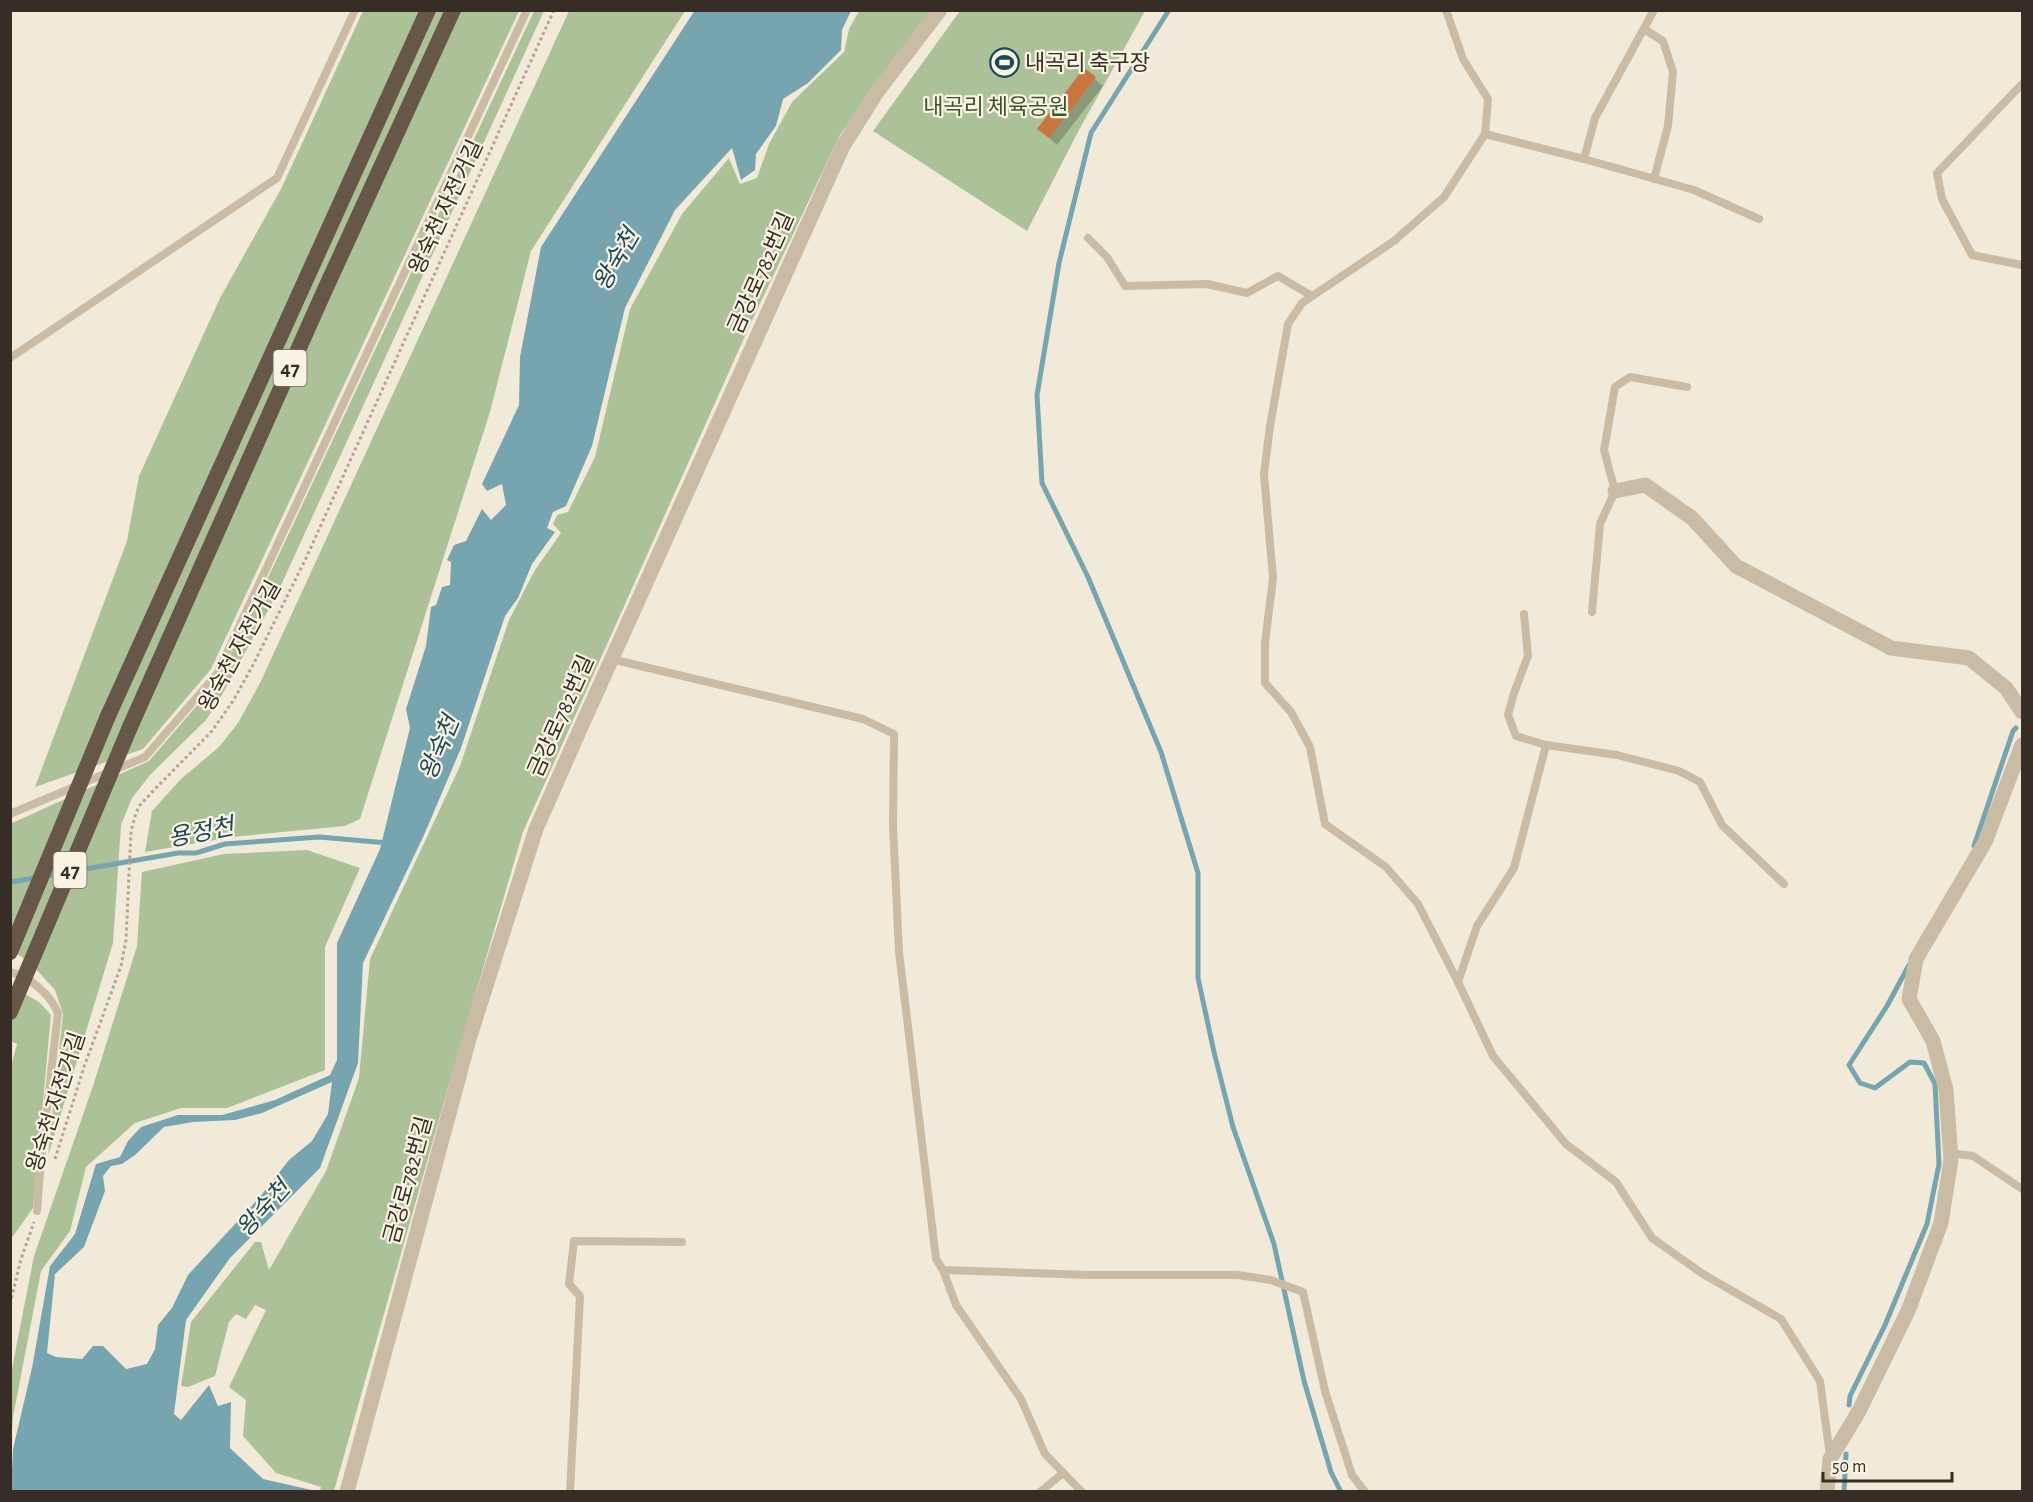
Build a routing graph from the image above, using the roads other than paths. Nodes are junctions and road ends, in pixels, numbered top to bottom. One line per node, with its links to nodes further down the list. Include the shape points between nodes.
1 (355, 10): 17 (lane, via 277,178)
2 (428, 10): 28 (highway, 47, bridge, via 108,716)
3 (453, 10): 31 (highway, 47, bridge, via 130,727)
4 (527, 10): 26 (lane, via 217,674 145,757)
5 (940, 10): 22 (street, 금강로782번길, via 877,92 843,146)
6 (1446, 10): 10 (lane, via 1463,59 1488,99)
7 (1654, 10): 8 (lane)
8 (1644, 29): 11 (lane, via 1595,118); 12 (lane, via 1663,41 1673,72 1668,126)
9 (2022, 84): 15 (lane, via 1937,173 1942,199 1972,255)
10 (1485, 134): 11 (lane); 16 (lane, via 1444,197 1394,242)
11 (1584, 159): 12 (lane)
12 (1654, 179): 13 (lane, via 1694,190)
13 (1759, 219)
14 (1088, 238): 16 (lane, via 1107,257 1125,286 1207,284 1247,293 1278,276)
15 (2022, 265)
16 (1312, 296): 30 (lane, via 1302,303 1288,324 1268,435 1264,474 1273,578 1265,643 1265,683 1291,712 1310,747 1325,824 1386,867 1418,904)
17 (10, 358)
18 (1687, 387): 19 (lane, via 1630,377 1615,387 1604,450)
19 (1615, 490): 20 (lane, via 1600,524); 23 (street, via 1645,485 1692,518 1736,566 1892,648 1969,658 2006,688)
20 (1592, 612)
21 (1524, 614): 24 (lane, via 1528,656 1508,714 1516,736)
22 (611, 659): 36 (lane, via 862,719 894,734 893,826 899,952 936,1259); 39 (street, 금강로782번길, via 536,829 469,1039)
23 (2022, 712)
24 (1546, 745): 27 (lane, via 1617,755 1679,771 1700,782 1722,825); 30 (lane, via 1514,868 1477,926)
25 (2022, 745): 32 (street, via 1985,842 1916,959 1912,979 1909,999 1933,1041 1946,1090)
26 (10, 814)
27 (1784, 884)
28 (10, 952)
29 (10, 972): 34 (lane, via 30,980 58,1012)
30 (1458, 982): 37 (lane, via 1493,1056 1566,1144 1616,1182 1652,1238 1703,1274 1781,1319 1820,1381)
31 (10, 1012)
32 (1950, 1153): 33 (lane, via 1973,1156); 37 (street, via 1941,1223 1908,1311 1859,1411)
33 (2022, 1189)
34 (37, 1211)
35 (682, 1242): 40 (lane, via 574,1241 569,1284 580,1296)
36 (943, 1270): 38 (lane, via 956,1305 1021,1399 1045,1454); 43 (lane, via 1238,1275 1270,1280 1303,1292 1324,1391 1352,1475)
37 (1830, 1459): 44 (street)
38 (1062, 1473): 41 (lane); 42 (lane)
39 (347, 1491)
40 (570, 1491)
41 (1040, 1491)
42 (1082, 1491)
43 (1365, 1491)
44 (1827, 1491)

